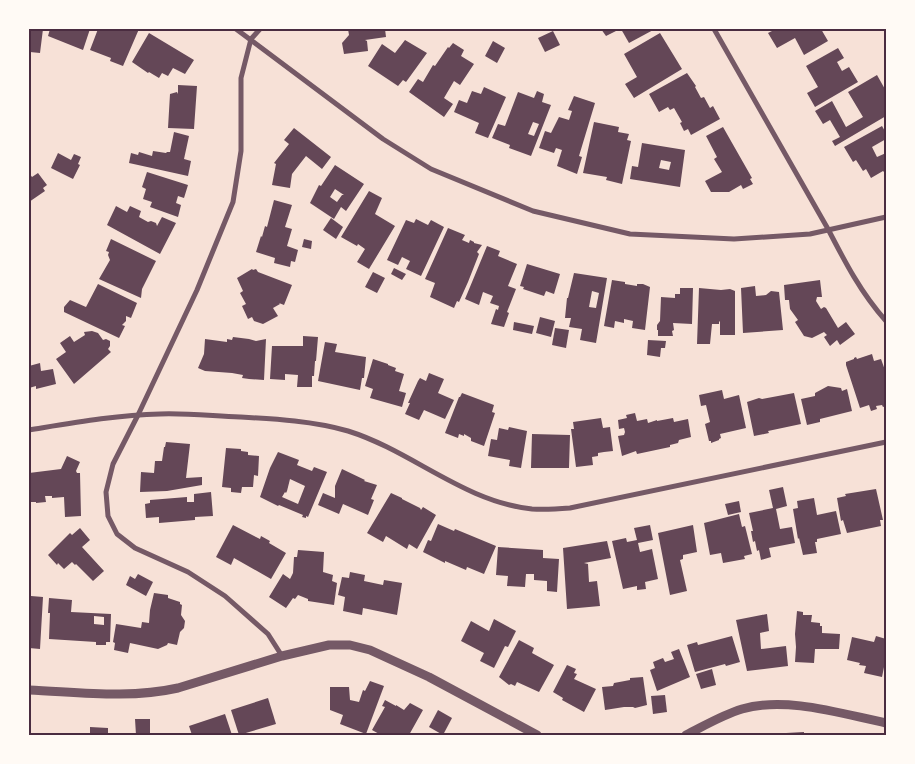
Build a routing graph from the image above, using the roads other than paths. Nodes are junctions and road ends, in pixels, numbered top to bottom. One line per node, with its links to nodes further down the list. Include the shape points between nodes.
1 (236, 29): 4 (street)
2 (260, 29): 4 (street)
3 (714, 29): 6 (street)
4 (251, 39): 6 (street, via 383,139 431,169 533,211 630,234 734,239 810,234); 8 (street, via 241,78 241,151 233,202 197,290)
5 (886, 217): 6 (street)
6 (828, 229): 7 (street, via 844,262)
7 (886, 321)
8 (138, 415): 9 (street); 10 (street, via 282,419 328,426 375,442 488,498 533,509 570,508); 11 (street, via 113,464 106,492 108,516 117,534 135,548 188,572 225,596 268,634)
9 (29, 430)
10 (886, 442)
11 (282, 656): 12 (street, via 161,692); 14 (street, via 329,645 350,645 370,650)
12 (29, 690)
13 (886, 723): 15 (street, via 811,708 763,704 742,709)
14 (537, 735)
15 (686, 735)

